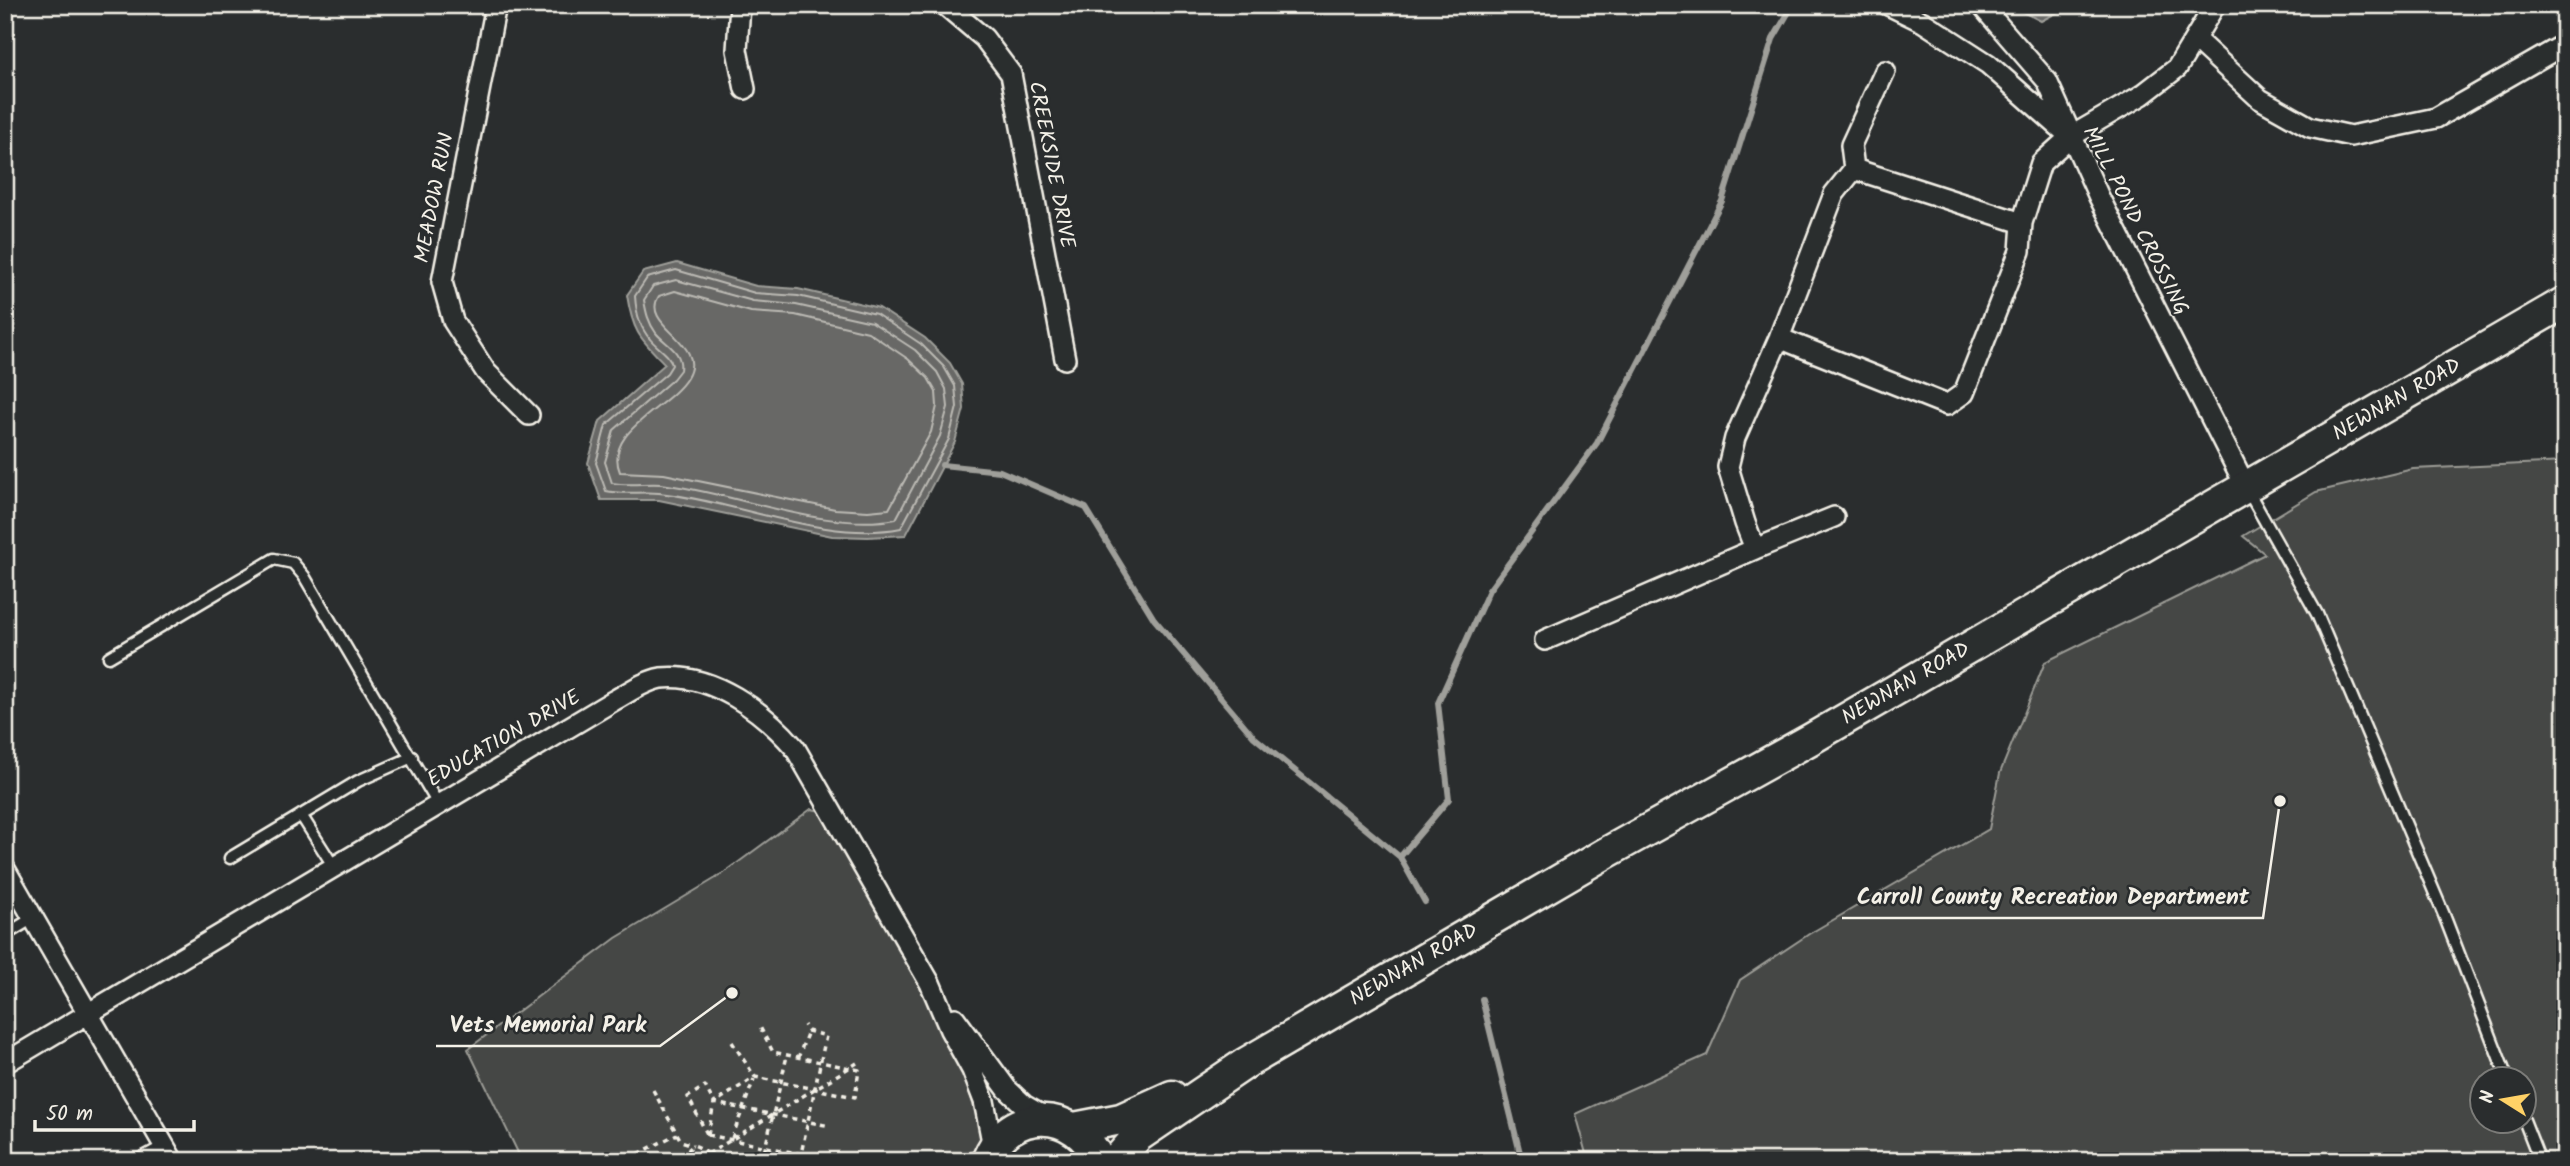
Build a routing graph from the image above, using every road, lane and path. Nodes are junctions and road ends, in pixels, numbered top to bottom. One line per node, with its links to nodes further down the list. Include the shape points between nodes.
1 (495, 5): 17 (street, MEADOW RUN, via 442,282 453,321 486,372)
2 (740, 5): 10 (street, via 737,50)
3 (945, 5): 16 (street, CREEKSIDE DRIVE, via 984,38 1011,74)
4 (1888, 5): 11 (street, MILL POND CROSSING, via 1988,64)
5 (1981, 5): 11 (street, via 2047,81)
6 (2215, 5): 7 (street)
7 (2195, 38): 8 (street, via 2260,99 2310,127 2351,136 2436,118); 11 (street, via 2177,68 2142,95)
8 (2565, 44)
9 (1885, 71): 12 (street, via 1851,145)
10 (745, 89)
11 (2070, 137): 13 (street, via 2041,163); 18 (street, MILL POND CROSSING)
12 (1854, 169): 13 (street); 15 (street, via 1834,194)
13 (2022, 223): 15 (street, via 2020,251 1964,393 1947,405)
14 (2565, 302): 18 (main road, NEWNAN ROAD)
15 (1779, 338): 20 (street, via 1735,438 1728,467)
16 (1065, 359)
17 (529, 415)
18 (2246, 487): 42 (main road, NEWNAN ROAD); 43 (lane, via 2317,614)
19 (1834, 517): 20 (street)
20 (1755, 549): 21 (street)
21 (1545, 640)
22 (109, 657): 23 (lane, via 274,559 293,563)
23 (412, 757): 24 (lane); 25 (lane, via 358,781)
24 (438, 804): 27 (street, EDUCATION DRIVE); 31 (street, EDUCATION DRIVE, via 643,684 676,678 721,690 768,719 795,748)
25 (301, 815): 26 (lane); 27 (lane)
26 (230, 858)
27 (334, 867): 32 (street, EDUCATION DRIVE)
28 (5, 869): 29 (street)
29 (33, 918): 30 (lane); 32 (street)
30 (5, 935)
31 (930, 983): 53 (street, EDUCATION DRIVE, via 1007,1089 1024,1105); 63 (street, EDUCATION DRIVE, via 984,1101)
32 (88, 1016): 39 (street, EDUCATION DRIVE); 61 (street)
33 (760, 1025): 37 (path, via 773,1052)
34 (804, 1026): 35 (path)
35 (808, 1031): 38 (path); 40 (path, via 826,1036)
36 (732, 1042): 45 (path)
37 (786, 1056): 38 (path); 46 (path)
38 (798, 1058): 40 (path)
39 (5, 1063)
40 (820, 1063): 44 (path); 47 (path)
41 (857, 1063): 44 (path)
42 (1246, 1063): 53 (main road, NEWNAN ROAD, via 1121,1119); 70 (main road, NEWNAN ROAD, via 1137,1136)
43 (2501, 1064)
44 (849, 1068): 47 (path); 47 (path, via 859,1070 855,1097)
45 (755, 1077): 46 (path); 49 (path); 50 (path)
46 (781, 1082): 47 (path); 51 (path)
47 (815, 1089): 51 (path); 52 (path)
48 (653, 1090): 55 (path)
49 (714, 1103): 50 (path); 57 (path); 57 (path, via 705,1086 688,1097)
50 (742, 1108): 51 (path); 58 (path)
51 (773, 1114): 52 (path); 58 (path); 60 (path)
52 (807, 1122): 54 (path); 60 (path, via 801,1154)
53 (1061, 1123): 63 (main road, NEWNAN ROAD, via 1032,1120 1017,1125); 69 (main road, via 1090,1143)
54 (830, 1126)
55 (677, 1134): 59 (path, via 681,1141); 65 (path, via 634,1156)
56 (2530, 1134): 71 (lane)
57 (708, 1135): 58 (path)
58 (732, 1139): 60 (path); 62 (path)
59 (693, 1145): 62 (path); 66 (path)
60 (765, 1147): 68 (path)
61 (168, 1153): 64 (lane)
62 (708, 1154): 67 (path)
63 (990, 1154)
64 (136, 1161)
65 (634, 1161)
66 (686, 1161)
67 (710, 1161)
68 (762, 1161)
69 (1099, 1161)
70 (1116, 1161)
71 (2540, 1161)

